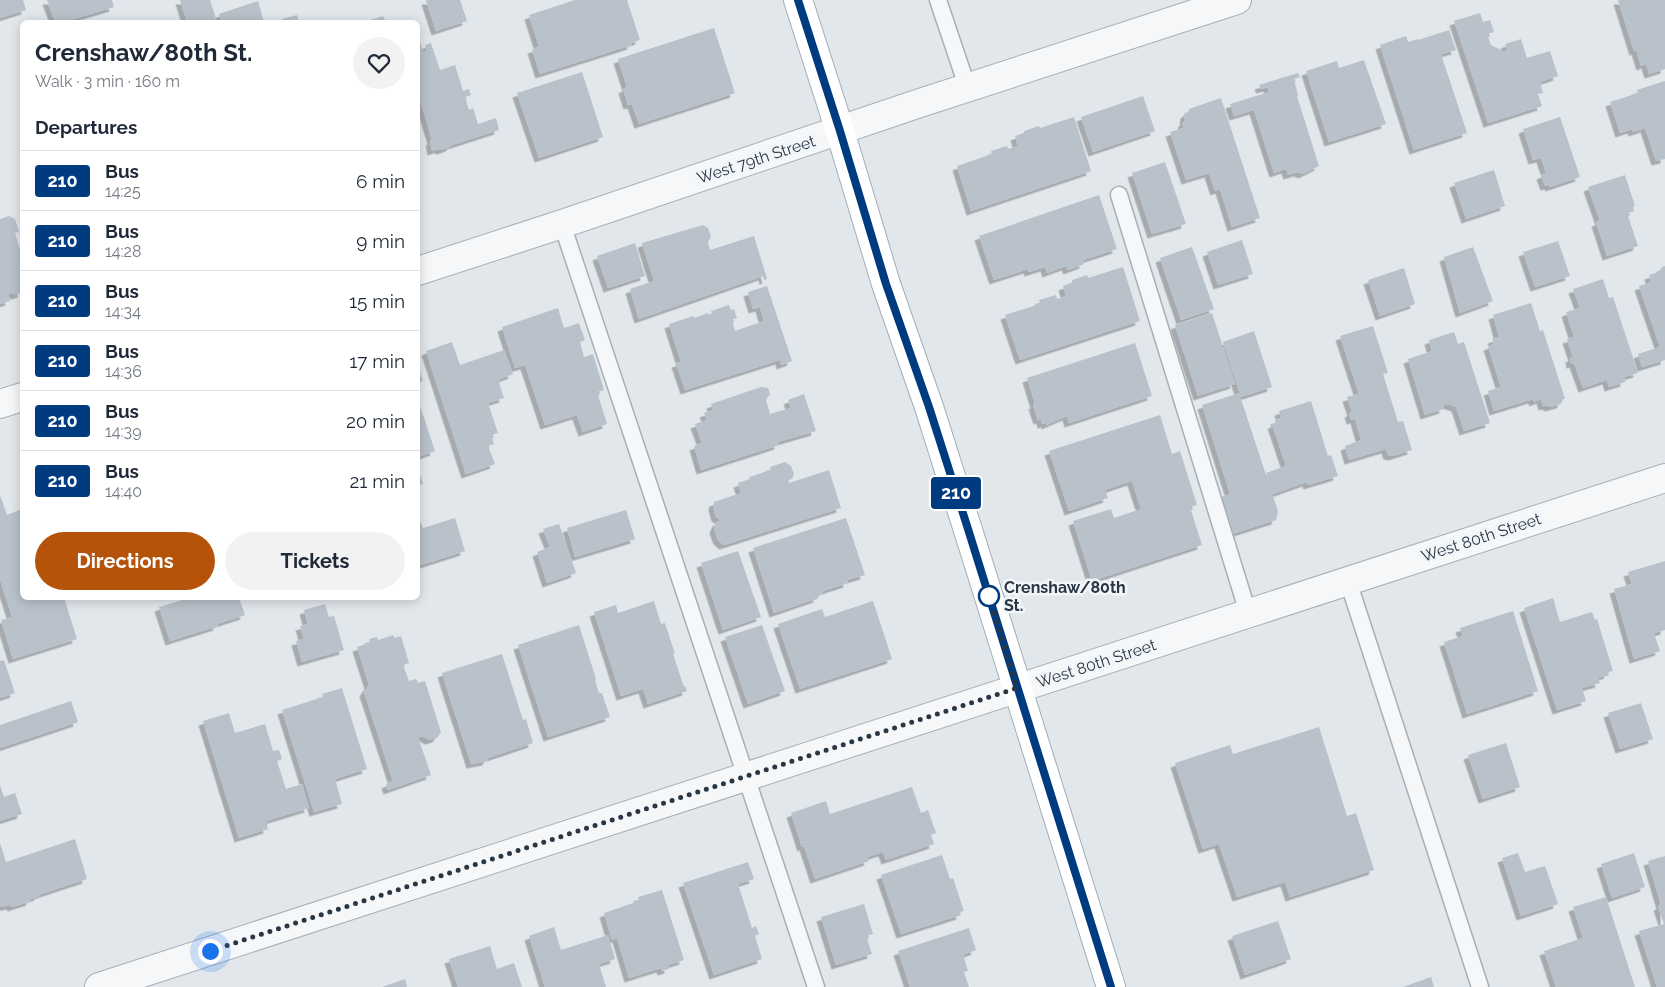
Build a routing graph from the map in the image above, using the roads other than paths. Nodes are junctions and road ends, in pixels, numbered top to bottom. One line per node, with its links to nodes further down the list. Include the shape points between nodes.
1 (798, 0): 5 (main road)
2 (938, 0): 4 (lane)
3 (1237, 0): 4 (street, West 79th Street)
4 (968, 88): 5 (street, West 79th Street)
5 (840, 131): 7 (street, West 79th Street); 14 (main road)
6 (1119, 195): 13 (lane)
7 (562, 224): 8 (street, West 79th Street); 15 (lane)
8 (420, 270)
9 (20, 398): 10 (street)
10 (0, 404)
11 (1665, 478): 12 (street, West 80th Street)
12 (1348, 581): 13 (street, West 80th Street); 19 (lane)
13 (1248, 613): 14 (street, West 80th Street)
14 (1017, 688): 15 (street, West 80th Street); 18 (main road)
15 (747, 777): 16 (street, West 80th Street); 17 (lane)
16 (99, 987)
17 (816, 987)
18 (1111, 987)
19 (1480, 987)

